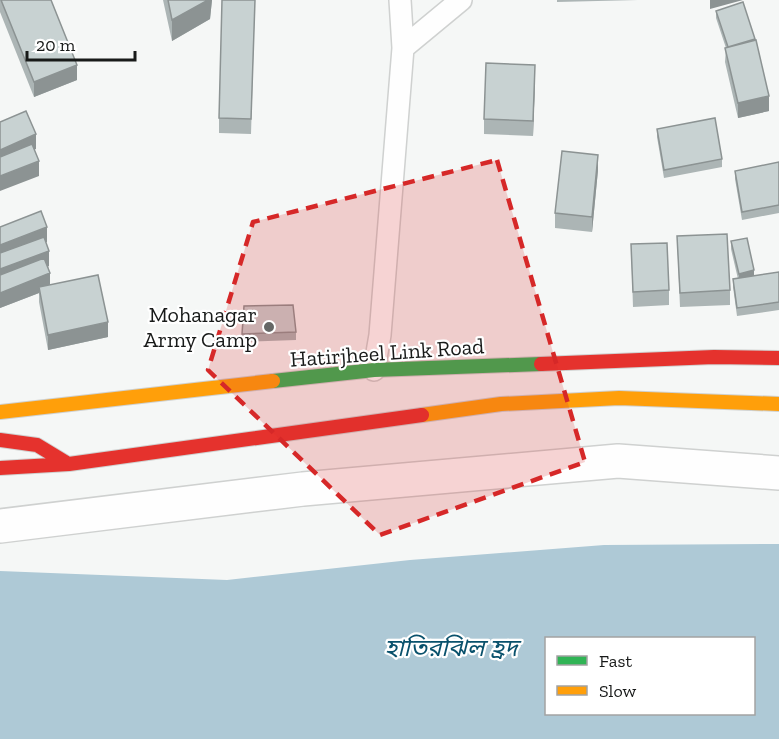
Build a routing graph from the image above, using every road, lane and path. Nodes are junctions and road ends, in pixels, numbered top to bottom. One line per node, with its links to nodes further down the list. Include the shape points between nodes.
1 (400, 0): 3 (lane)
2 (461, 0): 3 (lane)
3 (404, 48): 5 (lane)
4 (779, 358): 5 (main road, Hatirjheel Link Road)
5 (374, 370): 7 (main road, Hatirjheel Link Road)
6 (779, 404): 9 (main road, via 619,398 501,404)
7 (0, 412)
8 (0, 440): 9 (main road, via 37,446)
9 (69, 464): 10 (main road)
10 (0, 468)
11 (779, 473): 12 (street, via 618,461 303,489)
12 (0, 526)

